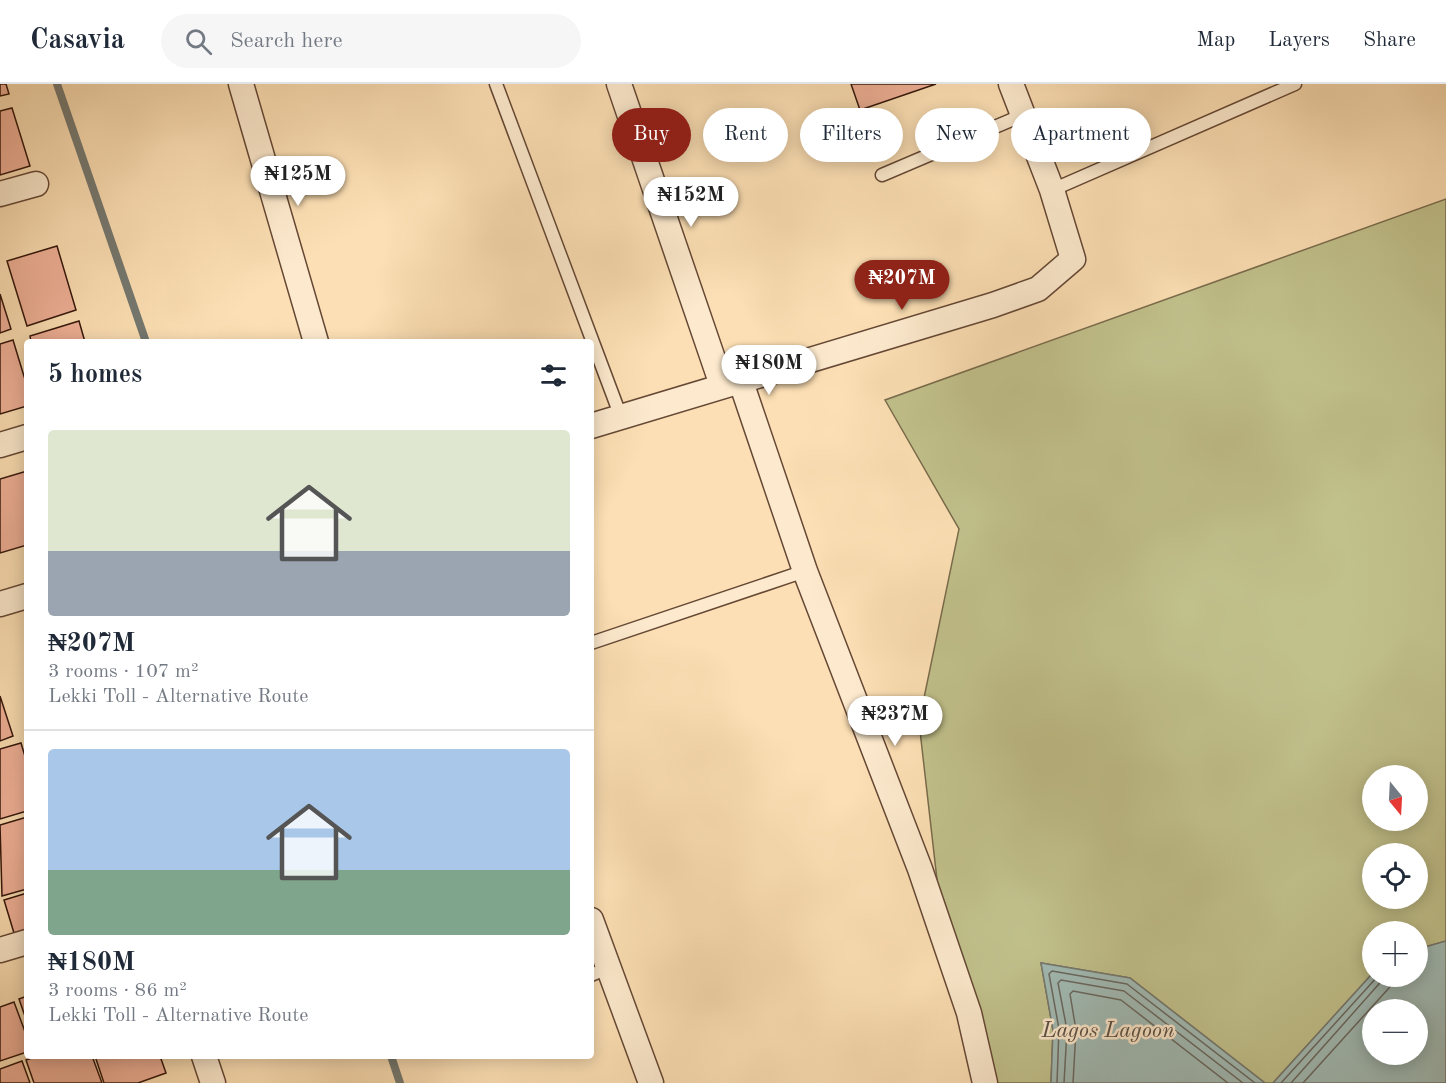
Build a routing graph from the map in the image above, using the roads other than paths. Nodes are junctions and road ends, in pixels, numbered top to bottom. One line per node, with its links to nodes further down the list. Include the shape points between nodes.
1 (241, 84): 13 (street)
2 (496, 84): 14 (lane)
3 (619, 84): 16 (street)
4 (1011, 84): 6 (street)
5 (1295, 84): 11 (lane)
6 (1020, 108)
7 (1011, 120): 9 (lane)
8 (1041, 162): 11 (street)
9 (882, 175)
10 (36, 184): 12 (street)
11 (1052, 190): 16 (street, via 1073,259 1038,289)
12 (0, 194)
13 (315, 339)
14 (592, 339)
15 (594, 345): 17 (lane)
16 (732, 383): 17 (street); 21 (street)
17 (621, 417): 18 (street)
18 (594, 425)
19 (24, 438): 20 (street)
20 (0, 445)
21 (805, 571): 24 (lane); 32 (street, via 920,869 969,1013)
22 (24, 597): 23 (street)
23 (0, 604)
24 (594, 642)
25 (594, 937): 28 (street)
26 (24, 943): 27 (street)
27 (0, 950)
28 (600, 971): 31 (street)
29 (205, 1059): 30 (street)
30 (213, 1083)
31 (651, 1083)
32 (985, 1083)

